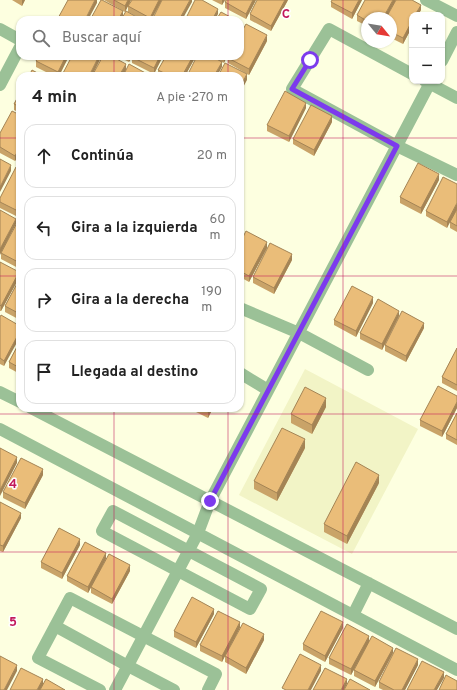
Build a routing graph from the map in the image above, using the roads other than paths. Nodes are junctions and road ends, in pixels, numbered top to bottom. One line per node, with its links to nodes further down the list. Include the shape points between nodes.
1 (426, 0): 2 (street)
2 (457, 16)
3 (0, 29): 5 (street)
4 (457, 32): 7 (street)
5 (16, 38)
6 (16, 54): 11 (street)
7 (445, 55)
8 (409, 72): 13 (street, via 329,29 292,89)
9 (428, 84): 13 (street)
10 (432, 84): 12 (street)
11 (0, 85)
12 (457, 98)
13 (397, 146): 14 (street); 16 (street)
14 (457, 175)
15 (244, 310): 16 (street)
16 (298, 333): 17 (street); 19 (street)
17 (368, 370)
18 (244, 375): 19 (street)
19 (268, 390): 24 (street)
20 (0, 392): 21 (street)
21 (16, 400)
22 (39, 412): 24 (street)
23 (0, 429): 25 (street)
24 (210, 501): 25 (street); 28 (street)
25 (198, 533): 26 (street); 29 (street)
26 (189, 551): 27 (street); 27 (street, via 261,589 250,609); 27 (street, via 113,511 102,531)
27 (178, 571): 32 (street)
28 (369, 583): 29 (street); 31 (street)
29 (353, 615): 34 (street)
30 (55, 626): 32 (street, via 70,598); 33 (street); 35 (street, via 38,658)
31 (457, 629)
32 (143, 636): 33 (street); 38 (street, via 216,674)
33 (128, 666): 36 (street); 37 (street)
34 (457, 670)
35 (100, 690)
36 (115, 690)
37 (174, 690)
38 (208, 690)

